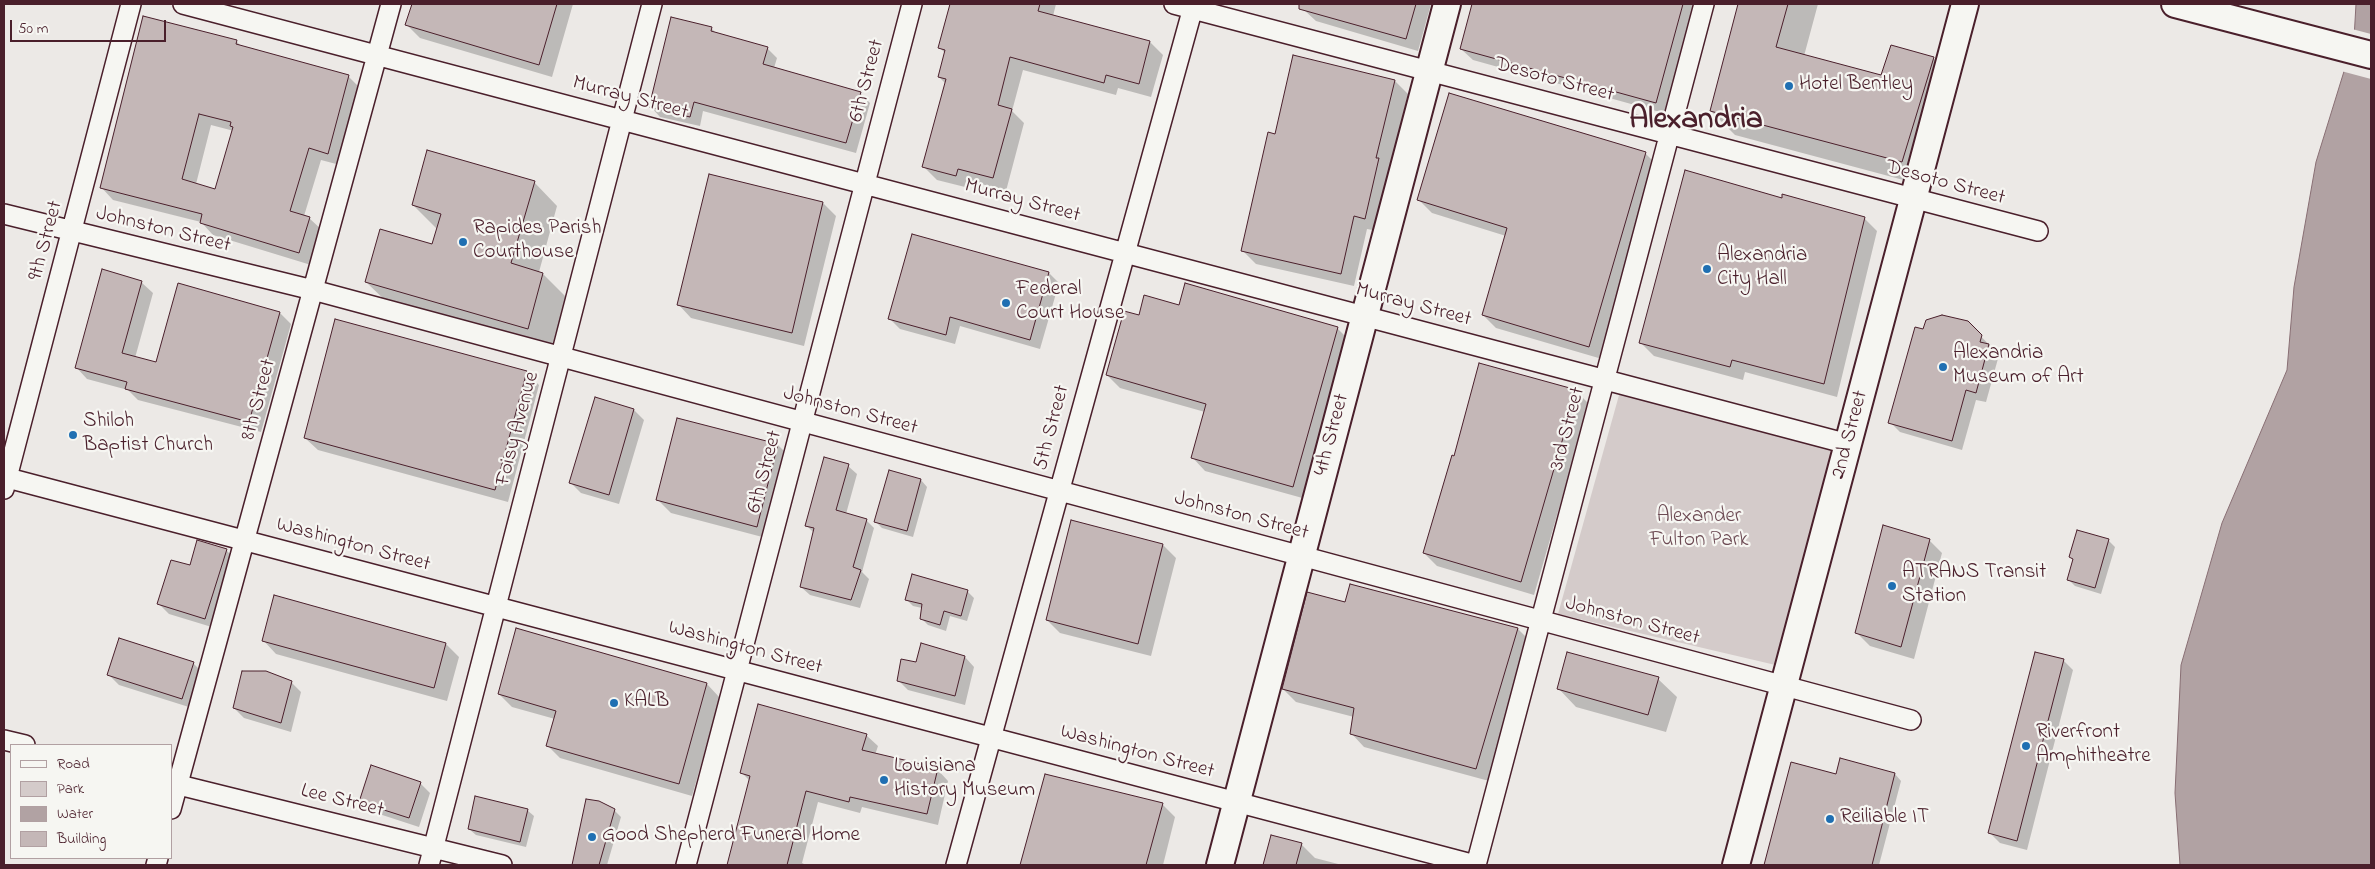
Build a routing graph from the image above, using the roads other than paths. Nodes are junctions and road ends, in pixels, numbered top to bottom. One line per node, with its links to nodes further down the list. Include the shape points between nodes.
1 (131, 4): 21 (street, 9th Street)
2 (183, 4): 12 (street, Murray Street)
3 (391, 4): 12 (street, 8th Street)
4 (652, 4): 15 (street, Foisy Avenue)
5 (912, 4): 17 (street, 6th Street)
6 (1174, 4): 11 (street, Desoto Street)
7 (1447, 4): 14 (main road, 4th Street)
8 (1704, 4): 16 (street, 3rd Street)
9 (1965, 4): 18 (main road, 2nd Street)
10 (2175, 4): 13 (main road)
11 (1193, 6): 14 (street, Desoto Street); 22 (street, 5th Street)
12 (377, 55): 15 (street, Murray Street); 23 (street, 8th Street)
13 (2371, 55)
14 (1429, 71): 16 (street, Desoto Street); 24 (main road, 4th Street)
15 (622, 120): 17 (street, Murray Street); 25 (street, Foisy Avenue)
16 (1670, 135): 18 (street, Desoto Street); 26 (street, 3rd Street)
17 (864, 184): 22 (street, Murray Street); 27 (street, 6th Street)
18 (1913, 199): 20 (street, Desoto Street); 28 (main road, 2nd Street)
19 (4, 214): 21 (street, Johnston Street)
20 (2038, 231)
21 (72, 232): 23 (street, Johnston Street); 29 (street, 9th Street)
22 (1125, 253): 24 (street, Murray Street); 30 (street, 5th Street)
23 (313, 290): 25 (street, Johnston Street); 31 (street, 8th Street)
24 (1365, 316): 26 (street, Murray Street); 32 (main road, 4th Street)
25 (560, 358): 27 (street, Johnston Street); 33 (street, Foisy Avenue)
26 (1605, 380): 28 (street, Murray Street); 34 (street, 3rd Street)
27 (802, 423): 30 (street, Johnston Street); 35 (street, 6th Street)
28 (1848, 444): 36 (main road, 2nd Street)
29 (5, 481): 31 (street, Washington Street)
30 (1059, 492): 32 (street, Johnston Street); 38 (street, 5th Street)
31 (244, 541): 33 (street, Washington Street); 41 (street, 8th Street)
32 (1301, 556): 34 (street, Johnston Street); 42 (main road, 4th Street)
33 (496, 607): 35 (street, Washington Street); 44 (street, Foisy Avenue)
34 (1541, 621): 36 (street, Johnston Street); 49 (street, 3rd Street)
35 (737, 671): 38 (street, Washington Street); 46 (street, 6th Street)
36 (1784, 686): 37 (street, Johnston Street); 50 (main road, 2nd Street)
37 (1910, 720)
38 (991, 738): 42 (street, Washington Street); 47 (street, 5th Street)
39 (4, 740): 40 (street)
40 (21, 744)
41 (175, 784): 43 (street, 8th Street); 44 (street, Lee Street)
42 (1237, 802): 48 (main road, 4th Street); 49 (street, Washington Street)
43 (172, 803)
44 (431, 856): 45 (street, Lee Street)
45 (502, 865)
46 (686, 865)
47 (956, 865)
48 (1220, 865)
49 (1476, 865)
50 (1736, 865)

